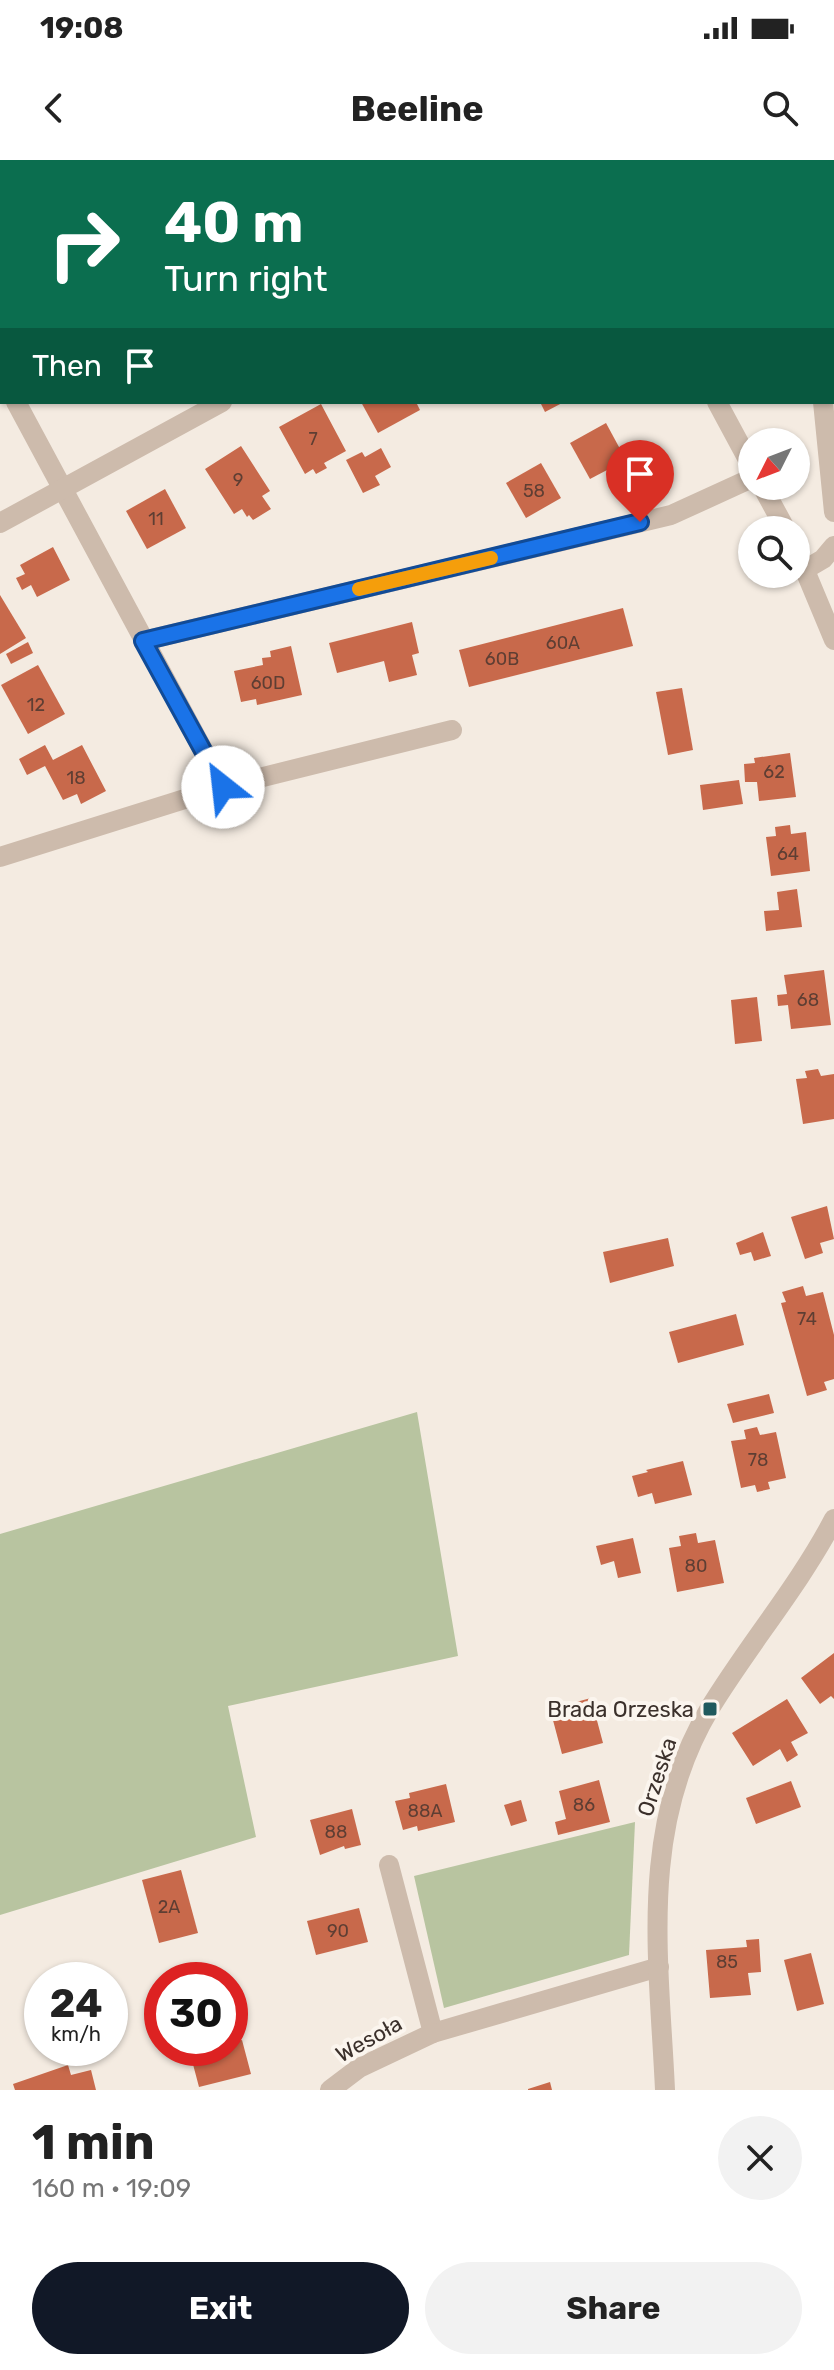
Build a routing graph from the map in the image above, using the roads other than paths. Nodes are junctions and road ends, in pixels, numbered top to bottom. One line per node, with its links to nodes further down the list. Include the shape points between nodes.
1 (17, 404): 7 (street)
2 (218, 404): 7 (street)
3 (718, 404): 5 (street)
4 (823, 404): 8 (street)
5 (738, 441)
6 (738, 484): 14 (street, via 671,515)
7 (64, 489): 9 (street); 14 (street)
8 (834, 512)
9 (0, 523)
10 (834, 546): 11 (street)
11 (810, 567)
12 (810, 579): 13 (street)
13 (834, 640)
14 (143, 641): 16 (street)
15 (452, 730): 16 (street)
16 (223, 787): 17 (street)
17 (0, 857)
18 (834, 1519): 20 (street, Orzeska, via 710,1709 678,1776 659,1864)
19 (389, 1865): 21 (street)
20 (659, 1967): 21 (street, Wesoła); 23 (street, Orzeska)
21 (433, 2033): 22 (street, Wesoła, via 359,2068)
22 (330, 2090)
23 (665, 2090)

